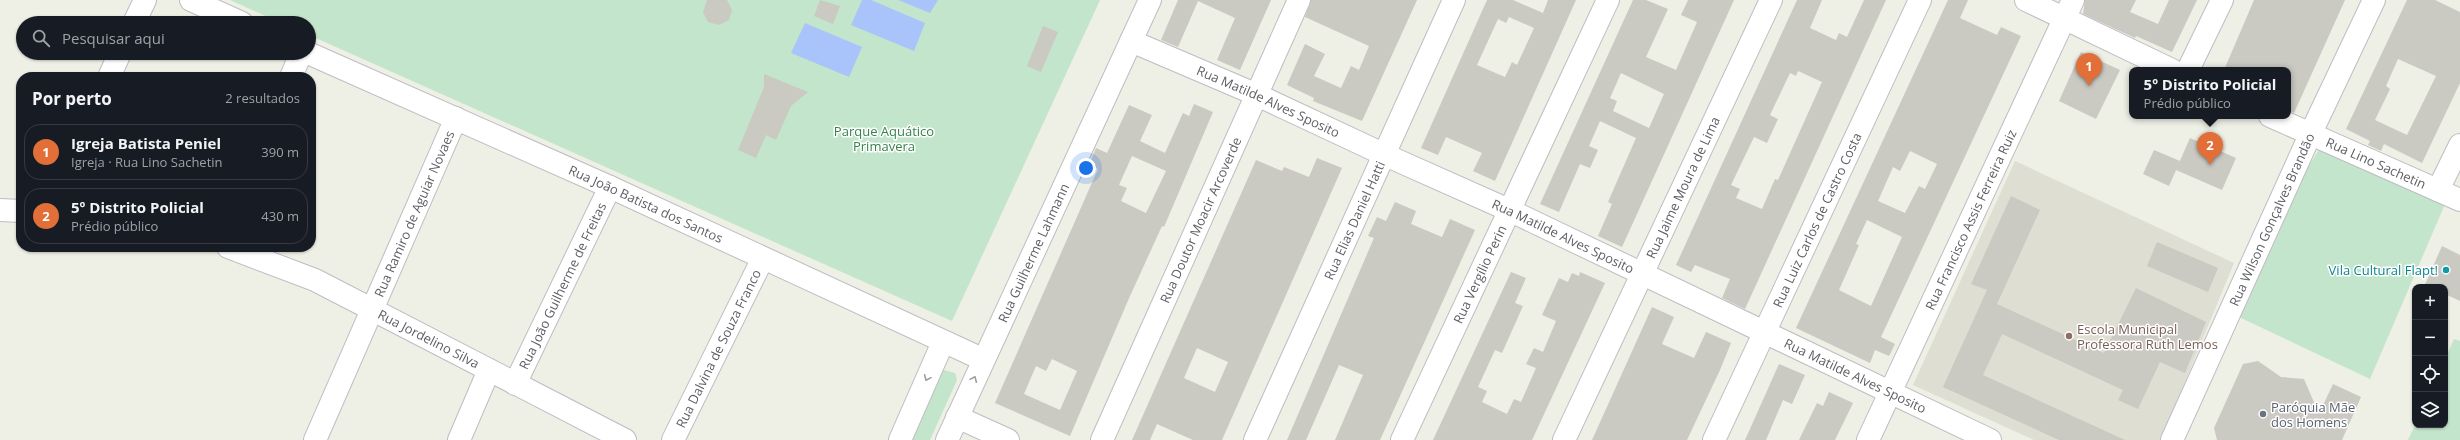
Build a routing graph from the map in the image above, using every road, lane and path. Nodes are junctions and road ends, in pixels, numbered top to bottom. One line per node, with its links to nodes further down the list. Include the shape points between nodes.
1 (145, 0): 13 (street)
2 (192, 0): 14 (street)
3 (1150, 0): 15 (street, Rua Guilherme Lahmann)
4 (1299, 0): 23 (street, Rua Doutor Moacir Arcoverde)
5 (1454, 0): 28 (street, Rua Elias Daniel Hatti)
6 (1608, 0): 33 (street, Rua Vergílio Perin)
7 (1771, 0): 37 (street, Rua Jaime Moura de Lima)
8 (1920, 0): 39 (street, Rua Luiz Carlos de Castro Costa)
9 (2026, 0): 12 (street)
10 (2222, 0): 20 (street)
11 (2374, 0): 26 (street, Rua Wilson Gonçalves Brandão)
12 (2069, 9): 19 (street); 44 (street, Rua Francisco Assis Ferreira Ruiz)
13 (137, 16)
14 (227, 16)
15 (1131, 41): 23 (street, Rua Matilde Alves Sposito); 41 (street, Rua Guilherme Lahmann)
16 (316, 57): 24 (street, Rua João Batista dos Santos)
17 (117, 60): 21 (street)
18 (299, 60): 22 (street)
19 (2167, 67)
20 (2189, 67)
21 (111, 72)
22 (293, 72)
23 (1255, 94): 28 (street, Rua Matilde Alves Sposito); 53 (street, Rua Doutor Moacir Arcoverde)
24 (456, 118): 29 (street, Rua João Batista dos Santos); 38 (street, Rua Ramiro de Aguiar Novaes)
25 (2276, 119): 26 (street, Rua Lino Sachetin)
26 (2310, 135): 30 (street, Rua Lino Sachetin); 60 (street, Rua Wilson Gonçalves Brandão)
27 (2460, 145): 30 (street)
28 (1383, 154): 33 (street, Rua Matilde Alves Sposito); 54 (street, Rua Elias Daniel Hatti)
29 (610, 187): 36 (street, Rua João Batista dos Santos); 43 (street, Rua João Guilherme de Freitas)
30 (2438, 190): 31 (street, Rua Lino Sachetin)
31 (2460, 200)
32 (0, 210): 34 (street)
33 (1511, 210): 37 (street, Rua Matilde Alves Sposito); 55 (street, Rua Vergílio Perin)
34 (16, 211)
35 (241, 252): 38 (street, Rua Jordelino Silva, via 315,280)
36 (763, 258): 40 (street, Rua João Batista dos Santos); 49 (street, Rua Dalvina de Souza Franco)
37 (1642, 274): 39 (street, Rua Matilde Alves Sposito); 56 (street, Rua Jaime Moura de Lima)
38 (372, 310): 42 (street, Rua Jordelino Silva); 46 (street, Rua Ramiro de Aguiar Novaes)
39 (1764, 333): 44 (street, Rua Matilde Alves Sposito); 57 (street, Rua Luiz Carlos de Castro Costa)
40 (943, 342): 41 (street, Rua João Batista dos Santos); 50 (street, one-way to 50)
41 (982, 359): 45 (street, Rua Guilherme Lahmann, one-way to 41)
42 (488, 370): 43 (street, Rua Jordelino Silva); 47 (street)
43 (515, 384): 48 (street, Rua Jordelino Silva)
44 (1890, 393): 58 (street, Rua Francisco Assis Ferreira Ruiz); 59 (street, Rua Matilde Alves Sposito)
45 (957, 416): 51 (street, Rua Guilherme Lahmann); 52 (street)
46 (315, 440)
47 (459, 440)
48 (625, 440)
49 (674, 440)
50 (900, 440)
51 (947, 440)
52 (1008, 440)
53 (1102, 440)
54 (1255, 440)
55 (1402, 440)
56 (1564, 440)
57 (1714, 440)
58 (1868, 440)
59 (1990, 440)
60 (2172, 440)

